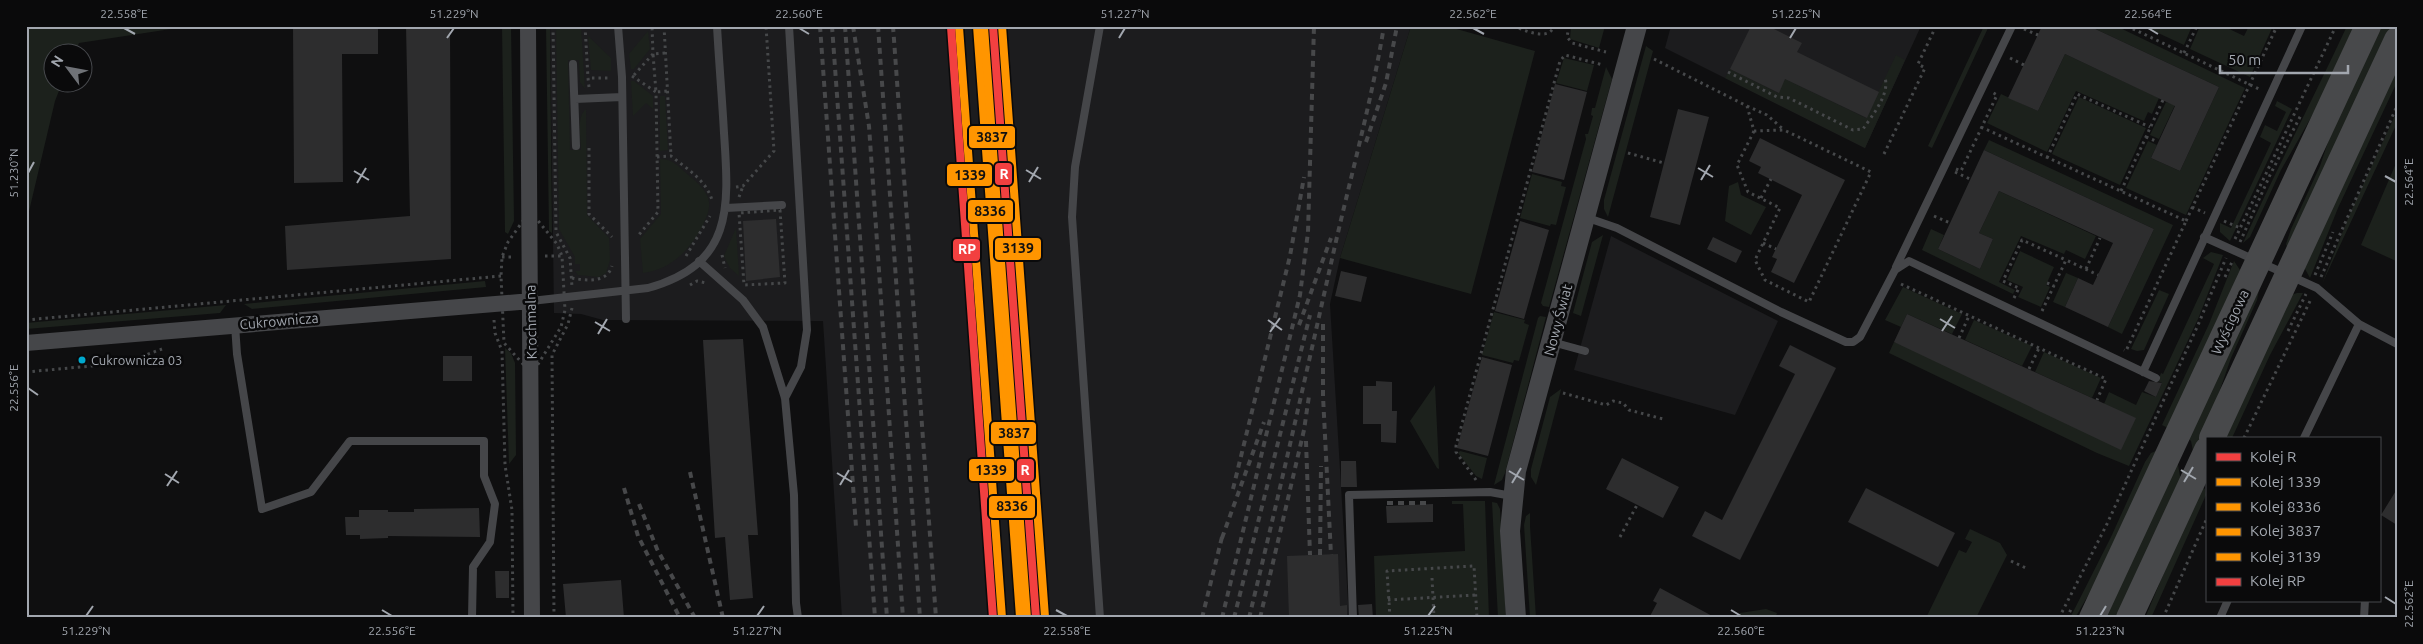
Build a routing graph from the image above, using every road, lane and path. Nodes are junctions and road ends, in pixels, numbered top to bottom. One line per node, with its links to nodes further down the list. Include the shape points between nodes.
1 (528, 26): 111 (street, Krochmalna)
2 (553, 26): 100 (path, via 556,232 570,258)
3 (585, 26): 36 (path)
4 (618, 26): 35 (lane)
5 (652, 26): 27 (path)
6 (664, 26): 25 (path)
7 (717, 26): 67 (lane)
8 (766, 26): 66 (path, via 774,151)
9 (789, 26): 135 (lane, via 807,330 801,367)
10 (1100, 26): 160 (lane, via 1074,167 1072,217)
11 (1513, 26): 12 (path, via 1544,35 1550,33)
12 (1554, 26)
13 (1569, 26): 24 (path, via 1567,37 1572,43)
14 (1637, 26): 77 (street, Nowy Świat)
15 (1936, 26): 57 (path, via 1918,64 1925,68)
16 (2012, 26): 99 (lane)
17 (2127, 26): 26 (path)
18 (2197, 26): 26 (path)
19 (2277, 26): 38 (path)
20 (2302, 26): 41 (lane)
21 (2336, 26): 89 (path)
22 (2368, 26): 89 (main road, Wyścigowa)
23 (2397, 40): 97 (main road)
24 (1606, 52)
25 (665, 53): 27 (path); 39 (path)
26 (2184, 53): 38 (path)
27 (653, 54): 34 (path); 40 (path)
28 (2009, 58): 32 (path)
29 (1654, 59): 46 (path)
30 (573, 64): 43 (lane)
31 (1602, 65): 142 (path, via 1565,56 1561,57 1556,73 1456,446 1456,452 1476,480)
32 (2024, 65)
33 (1728, 72): 37 (path, via 1853,130 1863,128 1876,110)
34 (633, 76): 35 (path); 40 (path)
35 (622, 77): 36 (path); 42 (lane)
36 (588, 78): 44 (path)
37 (1886, 78)
38 (2250, 84): 41 (path); 78 (path)
39 (668, 91): 40 (path); 58 (path)
40 (656, 92): 59 (path)
41 (2271, 94): 82 (lane)
42 (622, 97): 44 (lane); 107 (lane)
43 (575, 99): 44 (lane); 54 (lane)
44 (589, 99)
45 (2163, 100): 49 (path)
46 (1747, 106): 50 (path, via 1767,115); 51 (path)
47 (2397, 106): 105 (path)
48 (2302, 112): 89 (path, via 2270,174)
49 (2150, 127): 52 (path); 60 (path, via 2077,94)
50 (1784, 130): 51 (path); 85 (path, via 1871,172 1809,302 1765,280 1755,260)
51 (1754, 131): 69 (path, via 1737,165 1748,192)
52 (2146, 136): 53 (path); 68 (path)
53 (2158, 142)
54 (576, 146)
55 (589, 147): 86 (path, via 589,214 612,235)
56 (1628, 153): 61 (path)
57 (1884, 154)
58 (671, 156): 59 (path); 71 (path, via 702,180 709,191)
59 (657, 157): 83 (path, via 658,212)
60 (2048, 158): 62 (path, via 1982,127 1962,171 1956,169); 68 (path)
61 (1664, 163)
62 (1955, 172): 63 (path); 65 (path)
63 (1952, 178)
64 (1771, 179): 69 (path)
65 (1970, 179)
66 (743, 186): 67 (path); 74 (path)
67 (728, 188): 72 (lane)
68 (2121, 191): 78 (path)
69 (1761, 198): 85 (path, via 1780,208)
70 (782, 205): 74 (lane)
71 (712, 206)
72 (726, 208): 74 (lane); 92 (lane, via 716,242)
73 (1938, 208): 76 (path)
74 (739, 210): 81 (path); 102 (path); 102 (path, via 780,210 785,283)
75 (712, 213): 91 (path, via 698,239)
76 (1934, 216): 79 (path); 80 (path)
77 (1585, 217): 99 (lane, via 1617,228 1846,342 1860,337); 123 (street, Nowy Świat)
78 (2186, 221): 127 (path, via 2126,351)
79 (1930, 223)
80 (1950, 223)
81 (733, 228)
82 (2204, 237): 89 (lane); 132 (lane)
83 (636, 238)
84 (2100, 238): 94 (path)
85 (1763, 243): 87 (path)
86 (612, 245)
87 (1776, 249)
88 (722, 253): 95 (path)
89 (2242, 253): 97 (lane); 166 (path, via 2198,325 2107,524); 167 (main road, Wyścigowa)
90 (2066, 260): 94 (path); 104 (path); 110 (path, via 2022,240 2003,281 2019,288)
91 (679, 261)
92 (699, 261): 107 (lane, via 676,279); 135 (lane, via 743,300 763,327)
93 (612, 262): 100 (path, via 608,275 602,279)
94 (2086, 269): 96 (path)
95 (730, 273)
96 (2098, 274)
97 (2288, 274): 105 (lane); 138 (main road)
98 (501, 276): 118 (path)
99 (1892, 276): 132 (lane, via 1899,266 1909,262)
100 (572, 278): 109 (path)
101 (2047, 283): 104 (path)
102 (742, 284): 106 (path)
103 (1900, 284): 116 (path)
104 (2054, 286): 114 (path)
105 (2316, 288): 120 (lane); 139 (path)
106 (748, 289)
107 (626, 291): 109 (lane); 117 (lane)
108 (2006, 295): 110 (path)
109 (573, 298): 111 (lane); 158 (path, via 568,324 552,355)
110 (2014, 299): 112 (path)
111 (531, 301): 121 (street, Cukrownicza); 157 (street, Krochmalna)
112 (2021, 302)
113 (2035, 309): 114 (path)
114 (2042, 312): 115 (path)
115 (2047, 314)
116 (1969, 316): 122 (path); 136 (path, via 2106,379)
117 (626, 319)
118 (26, 320)
119 (494, 320): 156 (path, via 502,351 505,465 512,510)
120 (2360, 324): 125 (lane); 140 (lane)
121 (235, 325): 124 (street, Cukrownicza); 155 (lane, via 262,509 311,492 350,441 484,441 484,476 495,504 490,542 473,567)
122 (1960, 338)
123 (1552, 342): 129 (lane); 143 (street, Nowy Świat)
124 (26, 343)
125 (2397, 344)
126 (2040, 346): 130 (path)
127 (2118, 347)
128 (164, 349): 131 (path, via 124,363)
129 (1585, 351)
130 (2029, 369)
131 (26, 372)
132 (2142, 372): 133 (lane)
133 (2156, 378)
134 (1563, 392): 137 (path, via 1606,405 1613,401 1623,403 1629,410)
135 (785, 398): 159 (lane, via 794,495)
136 (2097, 400)
137 (1663, 419)
138 (2212, 437)
139 (2244, 437)
140 (2304, 437)
141 (2206, 452): 168 (main road)
142 (1482, 482)
143 (1512, 496): 161 (lane, via 1490,492 1349,495); 165 (street, Nowy Świat, via 1510,531)
144 (1636, 505): 146 (path)
145 (2206, 520): 169 (path)
146 (1620, 537)
147 (2011, 561): 148 (path)
148 (2026, 568)
149 (1432, 578): 151 (path)
150 (1475, 595): 151 (path); 152 (path, via 1474,566 1387,571); 164 (path)
151 (1433, 597): 152 (path); 163 (path)
152 (1388, 600): 162 (path)
153 (2227, 602): 170 (lane)
154 (2365, 602): 171 (lane)
155 (472, 618)
156 (513, 618)
157 (532, 618)
158 (554, 618)
159 (798, 618)
160 (1100, 618)
161 (1353, 618)
162 (1390, 618)
163 (1434, 618)
164 (1476, 618)
165 (1516, 618)
166 (2059, 618)
167 (2092, 618)
168 (2129, 618)
169 (2163, 618)
170 (2220, 618)
171 (2364, 618)

